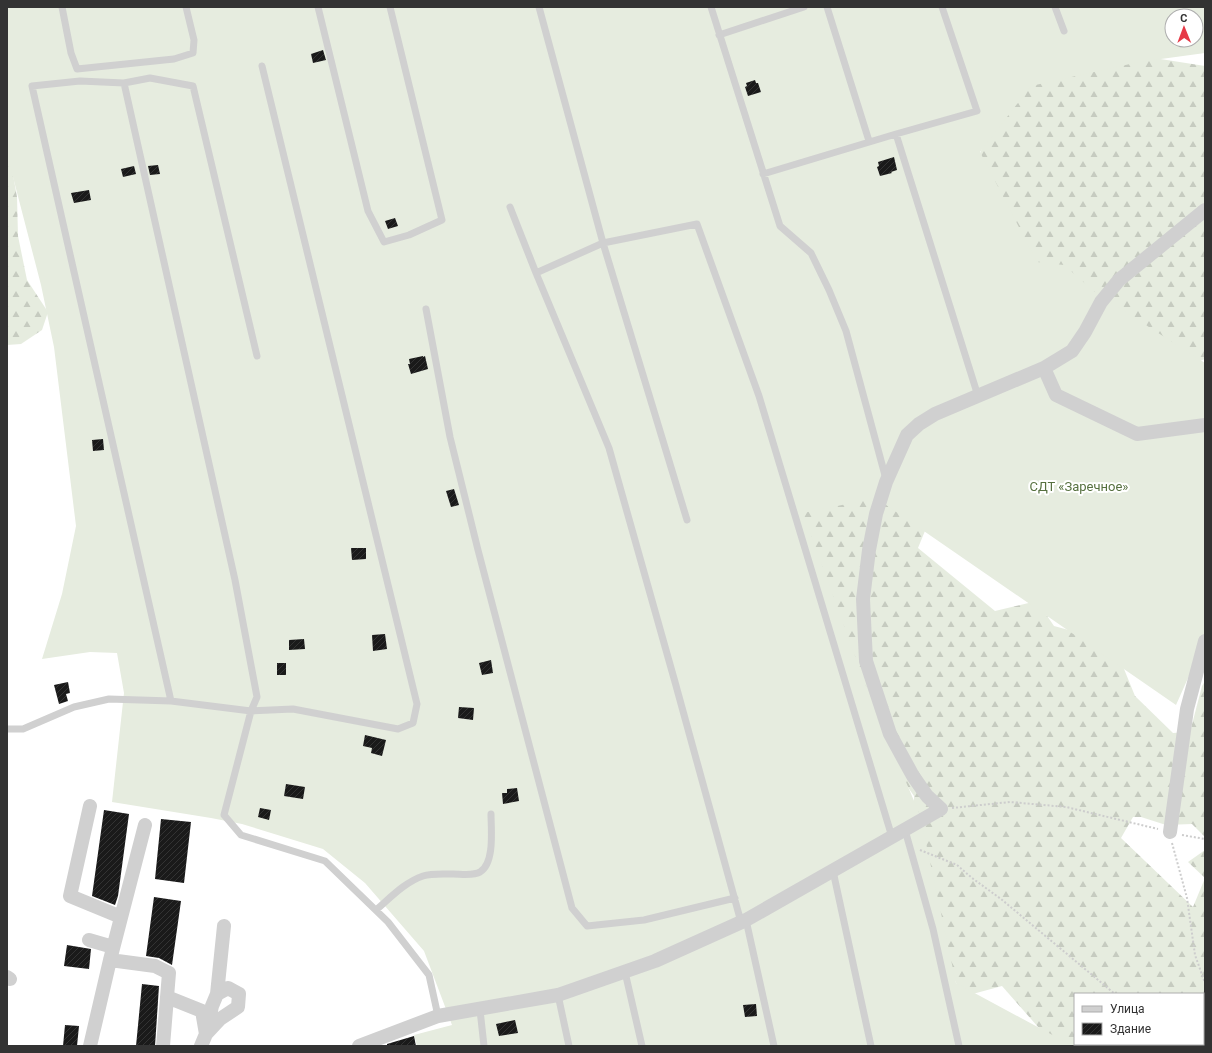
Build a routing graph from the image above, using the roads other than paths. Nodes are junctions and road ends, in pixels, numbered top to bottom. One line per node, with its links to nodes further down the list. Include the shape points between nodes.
1 (62, 7): 2 (lane, via 78,69 174,59 193,53 194,40)
2 (186, 7)
3 (318, 7): 4 (lane, via 368,211 384,242 409,235 442,220)
4 (390, 7)
5 (539, 7): 20 (lane)
6 (711, 7): 12 (lane)
7 (804, 7): 12 (lane)
8 (827, 7): 16 (lane)
9 (942, 7): 15 (lane, via 977,111)
10 (1056, 7): 11 (lane)
11 (1064, 31)
12 (719, 35): 17 (lane)
13 (262, 66): 31 (lane, via 417,704 413,723 398,729 293,709)
14 (124, 83): 23 (lane, via 150,78 193,86); 30 (lane, via 80,81 32,86); 31 (lane, via 235,580 257,697)
15 (896, 134): 16 (lane); 25 (lane)
16 (869, 141): 17 (lane)
17 (763, 174): 27 (lane, via 780,226 811,253 846,331)
18 (510, 207): 21 (lane)
19 (1205, 210): 24 (street, via 1119,280 1101,302 1072,351)
20 (603, 243): 21 (lane); 28 (lane); 38 (lane, via 697,224 759,396)
21 (536, 273): 40 (lane, via 609,448)
22 (426, 309): 40 (lane, via 450,437 572,908 587,926 644,920)
23 (257, 356)
24 (1044, 368): 25 (street); 26 (street, via 1056,395 1137,434)
25 (978, 396): 27 (street, via 935,414 907,435)
26 (1205, 425)
27 (886, 482): 36 (street, via 876,514 863,599 866,661 890,734 899,752 927,796 941,809)
28 (687, 520)
29 (1205, 641): 37 (street, via 1187,709)
30 (171, 701): 31 (lane); 32 (lane, via 109,699 74,707 23,729)
31 (251, 711): 41 (lane, via 224,815 241,835 326,861)
32 (7, 729)
33 (90, 806): 42 (street, via 70,896)
34 (491, 814): 41 (lane, via 488,864 480,872 424,876 410,882)
35 (145, 825): 42 (street)
36 (904, 830): 38 (street); 62 (lane, via 932,929)
37 (1170, 832)
38 (892, 837): 39 (street)
39 (833, 871): 43 (street); 61 (lane)
40 (735, 898): 43 (lane)
41 (376, 910): 52 (lane, via 429,975)
42 (121, 917): 46 (street)
43 (744, 921): 47 (street); 60 (lane)
44 (224, 926): 48 (street)
45 (89, 940): 46 (street)
46 (111, 954): 50 (street, via 155,966 169,974); 54 (street)
47 (625, 972): 49 (street); 59 (lane)
48 (217, 994): 53 (street); 53 (street, via 228,988 239,994 238,1007 220,1019)
49 (558, 995): 51 (street); 58 (lane)
50 (167, 997): 53 (street, via 202,1011); 55 (street)
51 (480, 1010): 52 (street); 57 (lane)
52 (438, 1016): 56 (street)
53 (204, 1040)
54 (90, 1046)
55 (163, 1046)
56 (359, 1046)
57 (484, 1046)
58 (569, 1046)
59 (642, 1046)
60 (774, 1046)
61 (871, 1046)
62 (959, 1046)

